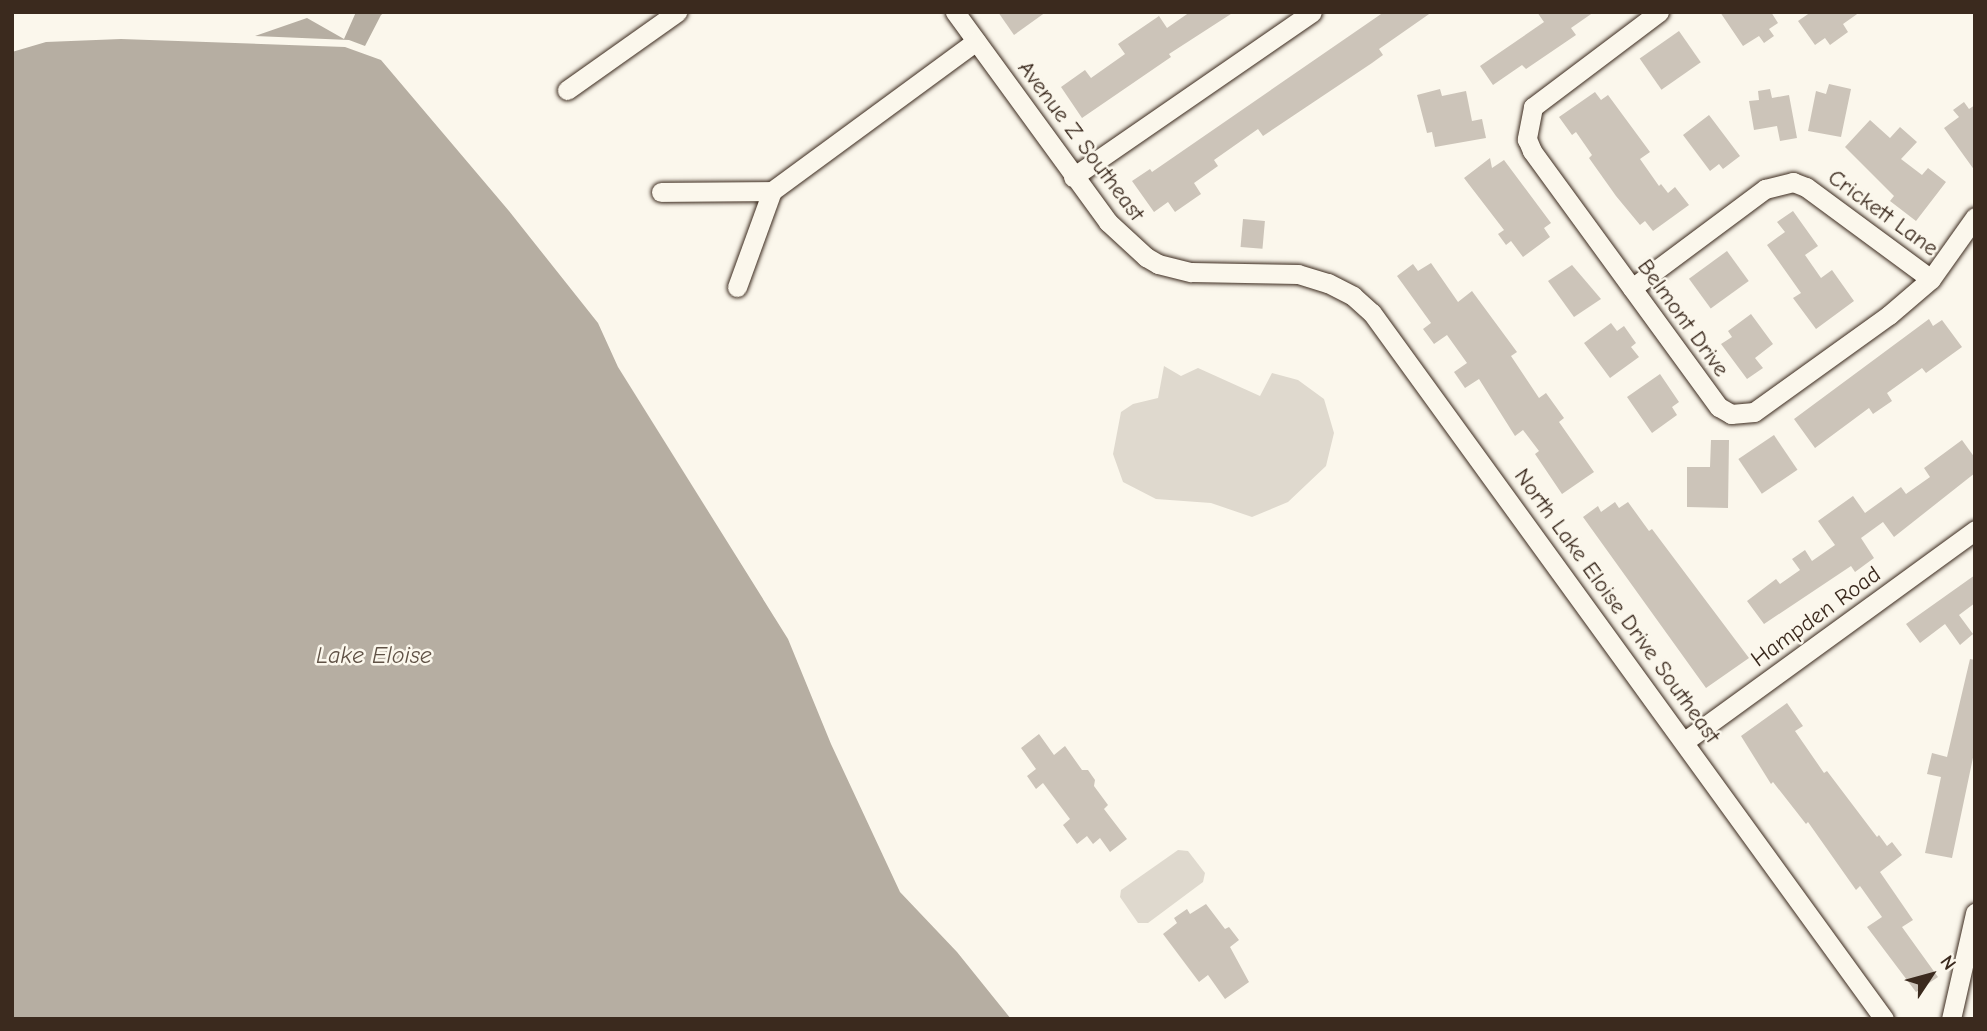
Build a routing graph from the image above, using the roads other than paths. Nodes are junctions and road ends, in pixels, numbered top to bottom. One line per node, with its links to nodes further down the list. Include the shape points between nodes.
1 (677, 12): 6 (street)
2 (955, 12): 5 (street, Avenue Z Southeast)
3 (1312, 12): 7 (street)
4 (1659, 12): 14 (street, Belmont Drive, via 1533,107 1528,120 1532,151)
5 (976, 41): 7 (street, Avenue Z Southeast); 8 (street)
6 (566, 90)
7 (1073, 177): 11 (street, Avenue Z Southeast, via 1125,241 1158,264 1191,272)
8 (772, 191): 9 (street); 13 (street)
9 (661, 192)
10 (1975, 217): 12 (street, Belmont Drive)
11 (1273, 273): 16 (street, North Lake Eloise Drive Southeast, via 1328,282 1372,313)
12 (1931, 279): 14 (street, Crickett Lane, via 1793,182 1765,189); 14 (street, Belmont Drive, via 1766,405 1741,415 1731,414 1712,400)
13 (737, 287)
14 (1632, 288)
15 (1975, 530): 16 (street, Hampden Road)
16 (1685, 741): 18 (street, North Lake Eloise Drive Southeast)
17 (1975, 913): 19 (street)
18 (1884, 1019)
19 (1951, 1019)

